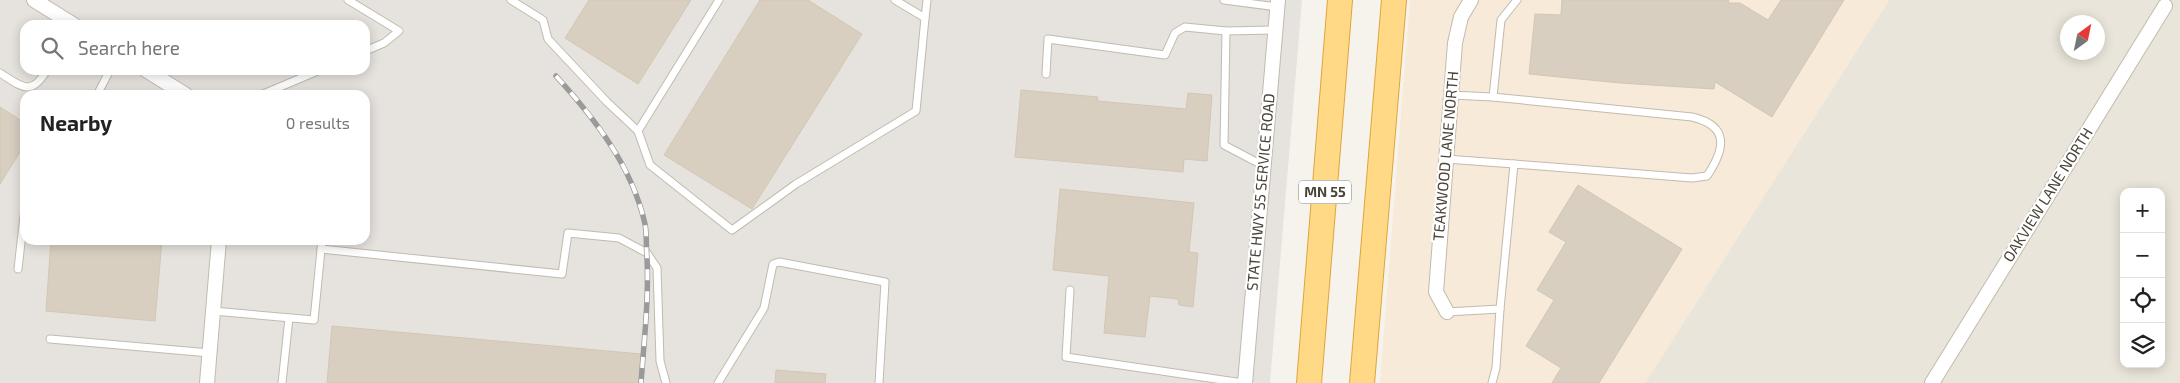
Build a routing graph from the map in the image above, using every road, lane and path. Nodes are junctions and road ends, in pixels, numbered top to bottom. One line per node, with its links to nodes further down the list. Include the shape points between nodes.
1 (348, 0): 18 (lane, via 399,31)
2 (511, 0): 30 (lane, via 543,20 548,39)
3 (719, 0): 30 (lane)
4 (895, 0): 14 (lane)
5 (927, 0): 14 (lane)
6 (1224, 0): 12 (lane)
7 (1340, 0): 52 (highway, MN 55)
8 (1394, 0): 53 (highway)
9 (1471, 0): 28 (street, TEAKWOOD LANE NORTH, via 1461,17 1457,35)
10 (1518, 0): 29 (lane, via 1501,20)
11 (42, 2): 15 (street)
12 (1278, 3): 16 (street, STATE HWY 55 SERVICE ROAD)
13 (2165, 6): 55 (street, OAKVIEW LANE NORTH)
14 (925, 18): 30 (lane, via 916,112 796,184 732,230 650,165)
15 (67, 20)
16 (1276, 30): 17 (lane); 33 (street, STATE HWY 55 SERVICE ROAD)
17 (1226, 31): 20 (lane, via 1185,27 1175,33 1165,55 1048,39); 33 (lane, via 1224,144)
18 (370, 49)
19 (0, 73): 21 (lane, via 28,88 37,84)
20 (1046, 74)
21 (43, 75)
22 (107, 75): 25 (lane)
23 (154, 75): 26 (street)
24 (308, 75): 27 (lane)
25 (100, 90)
26 (178, 90)
27 (273, 90)
28 (1451, 96): 29 (lane); 31 (street, TEAKWOOD LANE NORTH)
29 (1493, 97): 32 (lane, via 1692,117 1707,121 1719,131 1722,146 1707,176 1692,178)
30 (638, 131)
31 (1446, 159): 32 (lane); 42 (street, TEAKWOOD LANE NORTH, via 1436,292)
32 (1514, 164): 40 (lane)
33 (1264, 166): 51 (street, STATE HWY 55 SERVICE ROAD)
34 (21, 245): 38 (lane)
35 (219, 245): 41 (street)
36 (321, 245): 37 (lane)
37 (321, 249): 43 (lane, via 314,320); 48 (lane, via 562,274 568,233 619,238 647,253 657,268 660,361)
38 (18, 269)
39 (1070, 290): 51 (lane, via 1066,357)
40 (1500, 309): 42 (lane); 54 (lane)
41 (213, 310): 43 (lane); 45 (street)
42 (1447, 312)
43 (289, 318): 47 (lane)
44 (50, 339): 45 (lane)
45 (210, 353): 46 (street)
46 (208, 383)
47 (282, 383)
48 (666, 383)
49 (718, 383): 50 (lane, via 764,308 773,264 779,262 885,282)
50 (879, 383)
51 (1244, 383)
52 (1309, 383)
53 (1362, 383)
54 (1492, 383)
55 (1932, 383)

